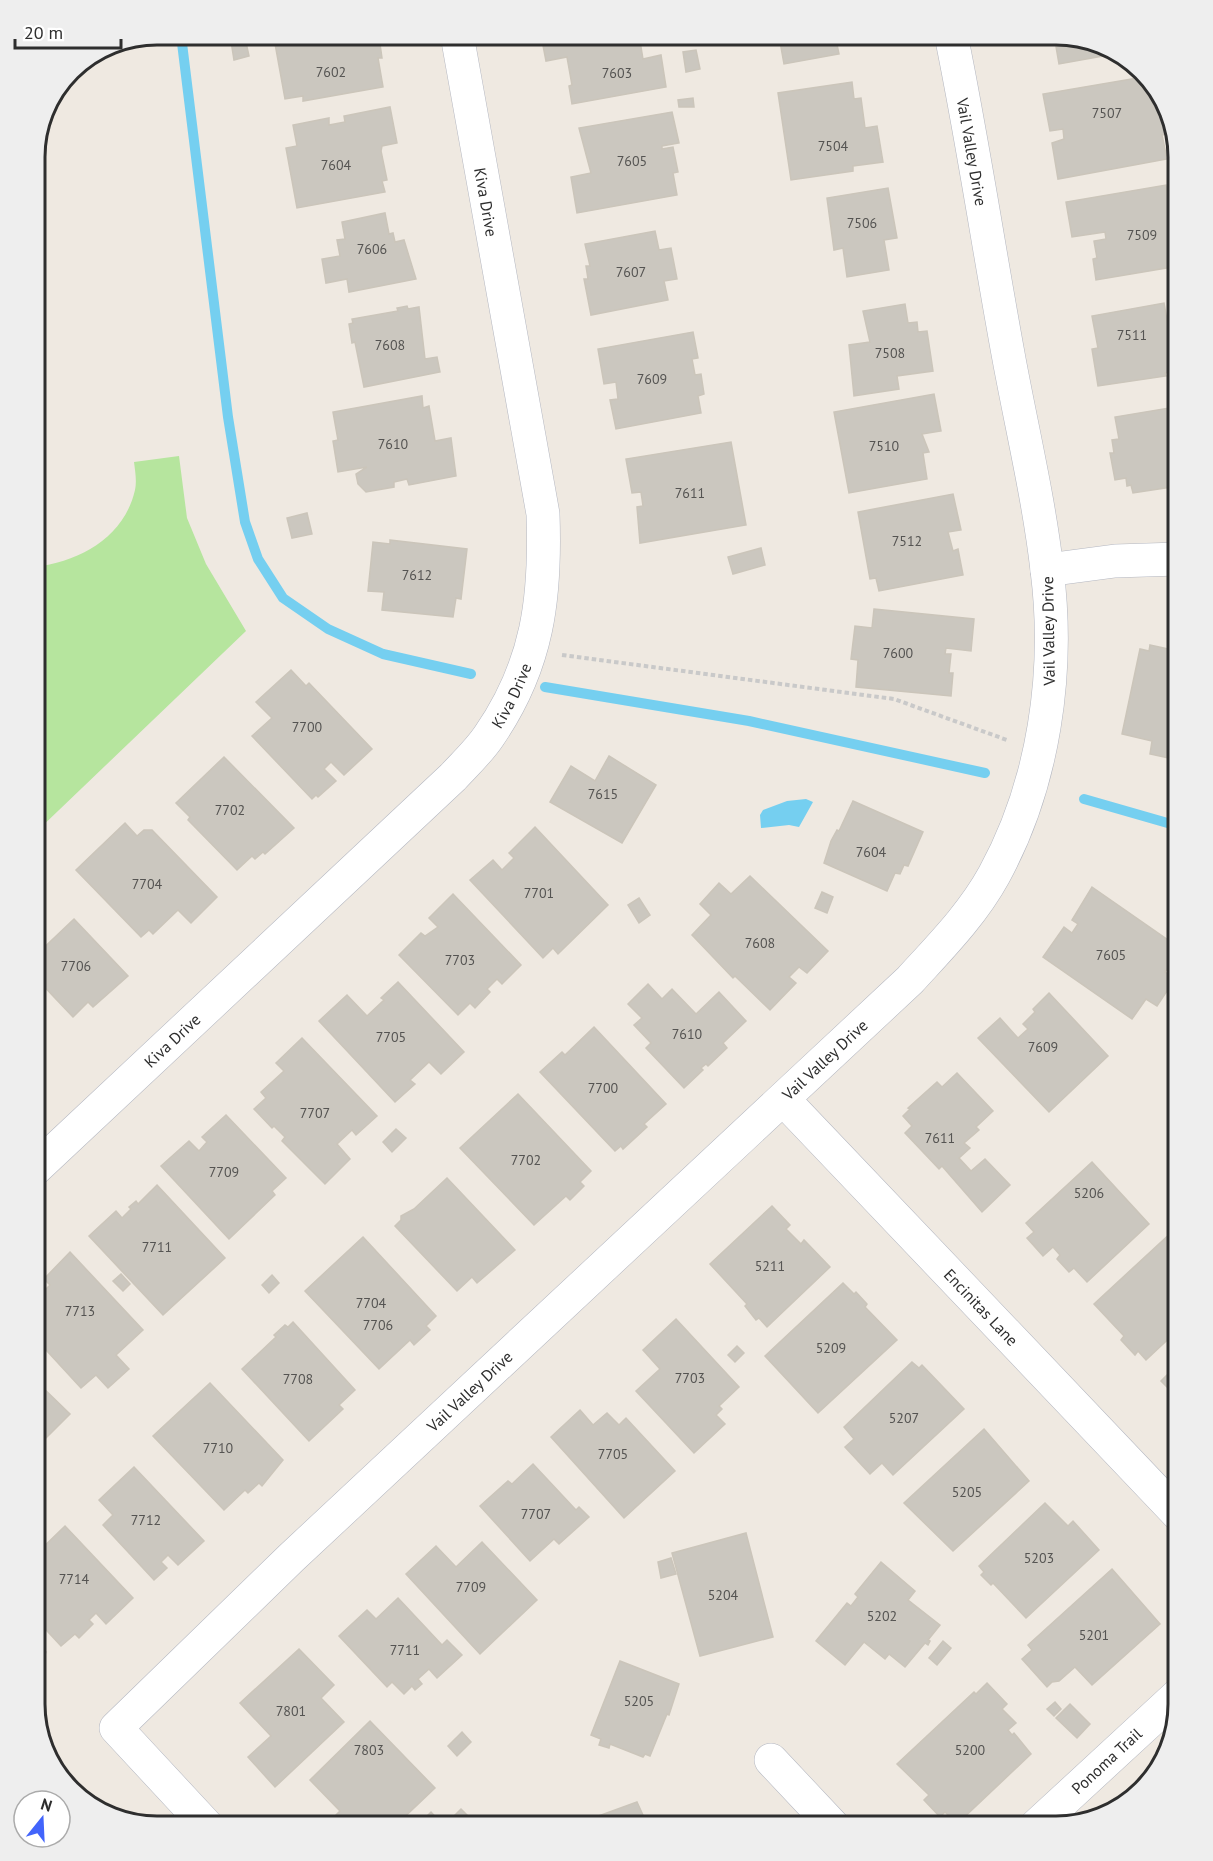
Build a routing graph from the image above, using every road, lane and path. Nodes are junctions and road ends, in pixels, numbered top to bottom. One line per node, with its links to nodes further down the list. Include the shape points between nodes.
1 (459, 45): 5 (street, Kiva Drive, via 543,514 545,571)
2 (953, 45): 4 (street, Vail Valley Drive)
3 (1168, 559): 4 (street)
4 (1047, 570): 7 (street, Vail Valley Drive, via 1052,661 1043,729 1031,785 994,876 958,928 910,980)
5 (530, 651): 6 (path, via 894,699); 8 (street, Kiva Drive, via 510,702 488,737 453,777)
6 (1008, 740)
7 (784, 1100): 9 (street, Encinitas Lane); 12 (street, Vail Valley Drive, via 291,1558 116,1728)
8 (45, 1160)
9 (1168, 1502)
10 (1168, 1705): 14 (street, Ponoma Trail)
11 (771, 1760): 13 (street)
12 (198, 1816)
13 (824, 1816)
14 (1048, 1816)

